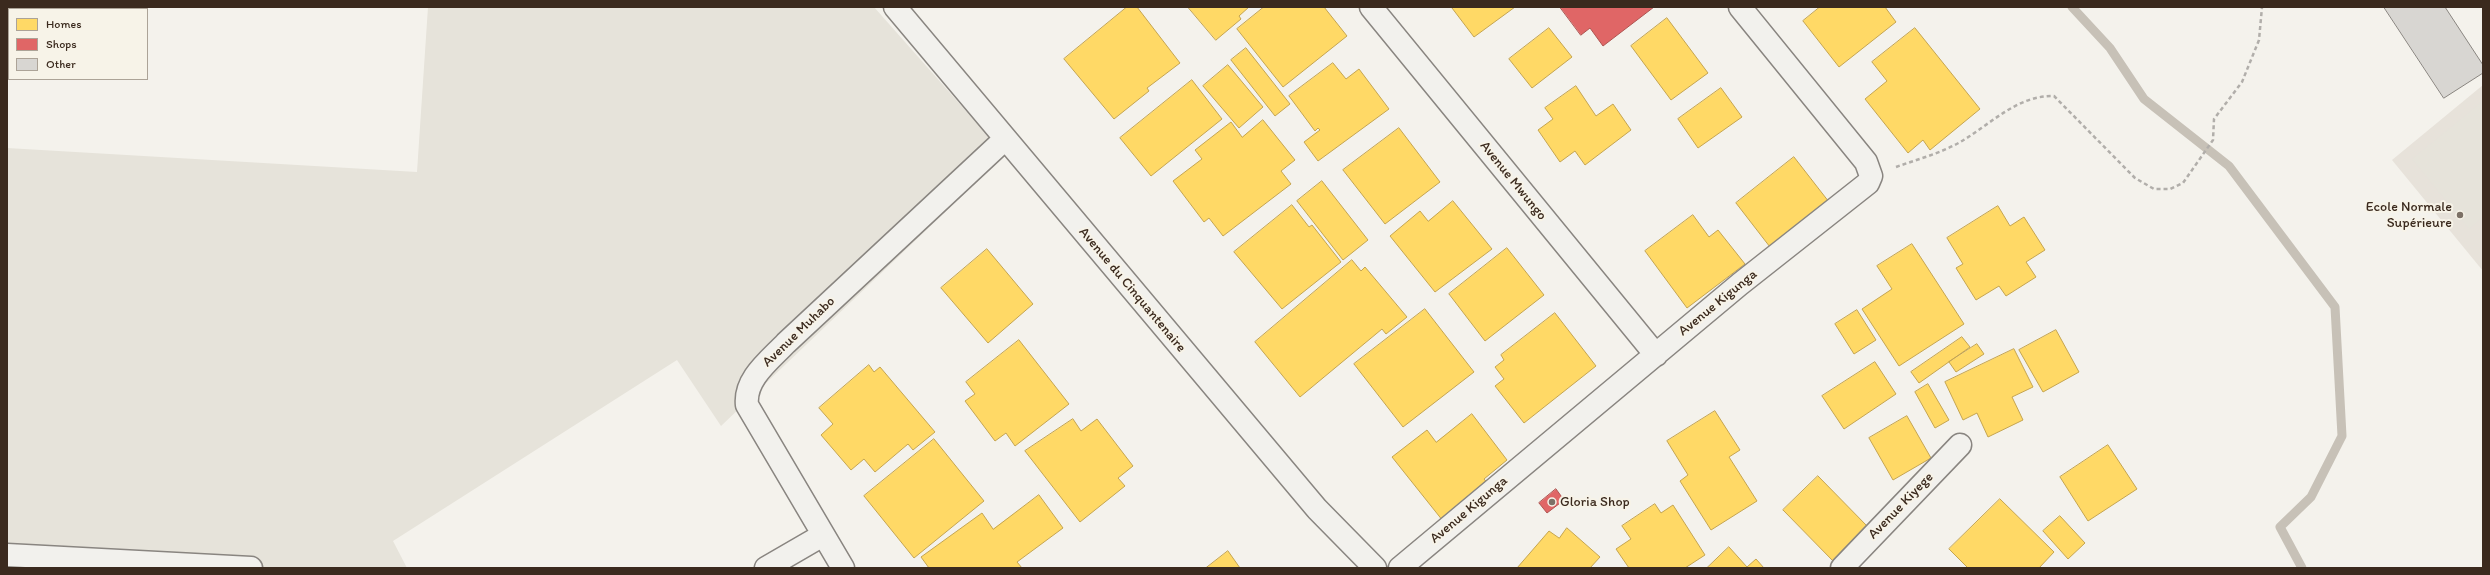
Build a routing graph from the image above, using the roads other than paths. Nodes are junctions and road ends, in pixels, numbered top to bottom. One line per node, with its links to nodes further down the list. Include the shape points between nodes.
1 (895, 7): 4 (street, Avenue du Cinquantenaire)
2 (1371, 7): 5 (street, Avenue Mwungo)
3 (1740, 7): 5 (street, Avenue Kigunga, via 1866,162 1871,176 1868,183 1740,284)
4 (1005, 138): 7 (street, Avenue Muhabo, via 762,367 748,389 746,405); 12 (street, Avenue du Cinquantenaire, via 1317,509)
5 (1656, 355): 13 (street, Avenue Kigunga)
6 (1960, 445): 14 (street, Avenue Kiyege)
7 (822, 535): 10 (street); 11 (street, Avenue Muhabo)
8 (7, 555): 9 (street)
9 (251, 568)
10 (766, 568)
11 (843, 568)
12 (1375, 568)
13 (1400, 568)
14 (1842, 568)

